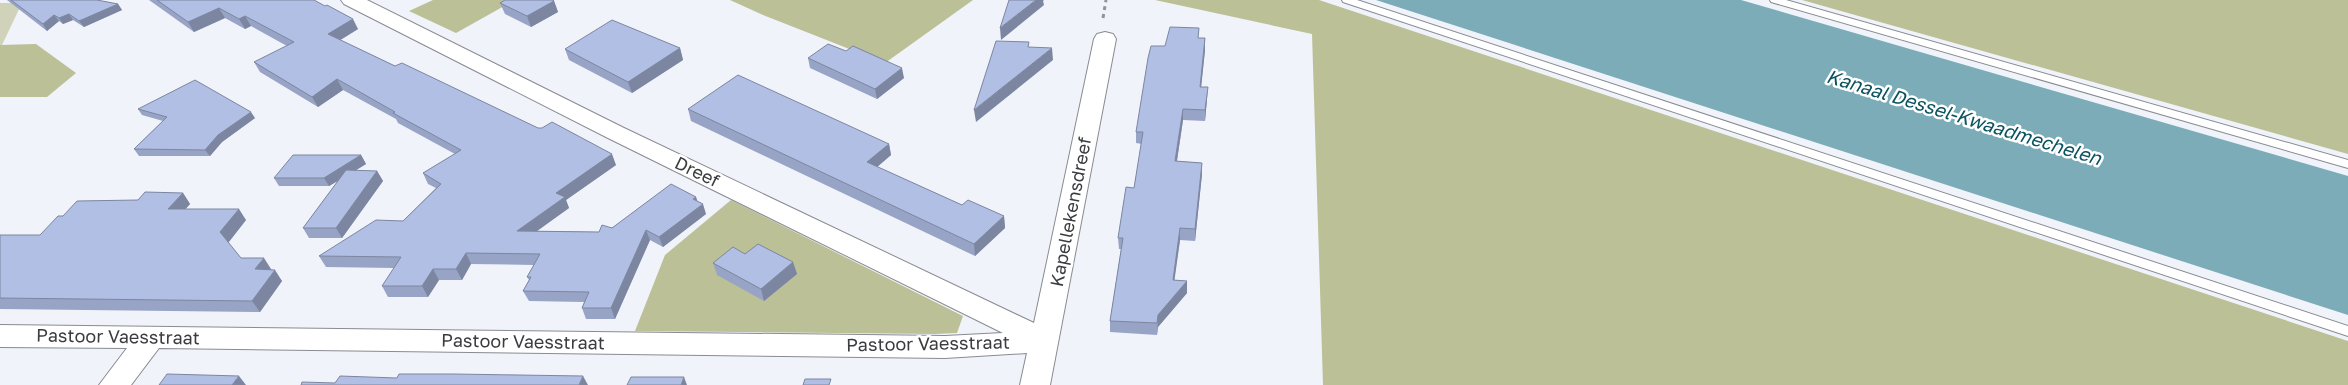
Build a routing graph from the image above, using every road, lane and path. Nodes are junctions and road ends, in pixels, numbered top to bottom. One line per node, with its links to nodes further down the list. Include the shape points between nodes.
1 (351, 0): 9 (street, Dreef)
2 (1347, 0): 6 (lane)
3 (1775, 0): 5 (lane)
4 (1105, 39): 9 (street, Kapellekensdreef)
5 (2348, 164)
6 (2348, 331)
7 (0, 336): 8 (street, Pastoor Vaesstraat)
8 (152, 337): 9 (street, Pastoor Vaesstraat, via 945,347); 10 (street)
9 (1045, 341): 11 (street, Kapellekensdreef)
10 (114, 385)
11 (1035, 385)

